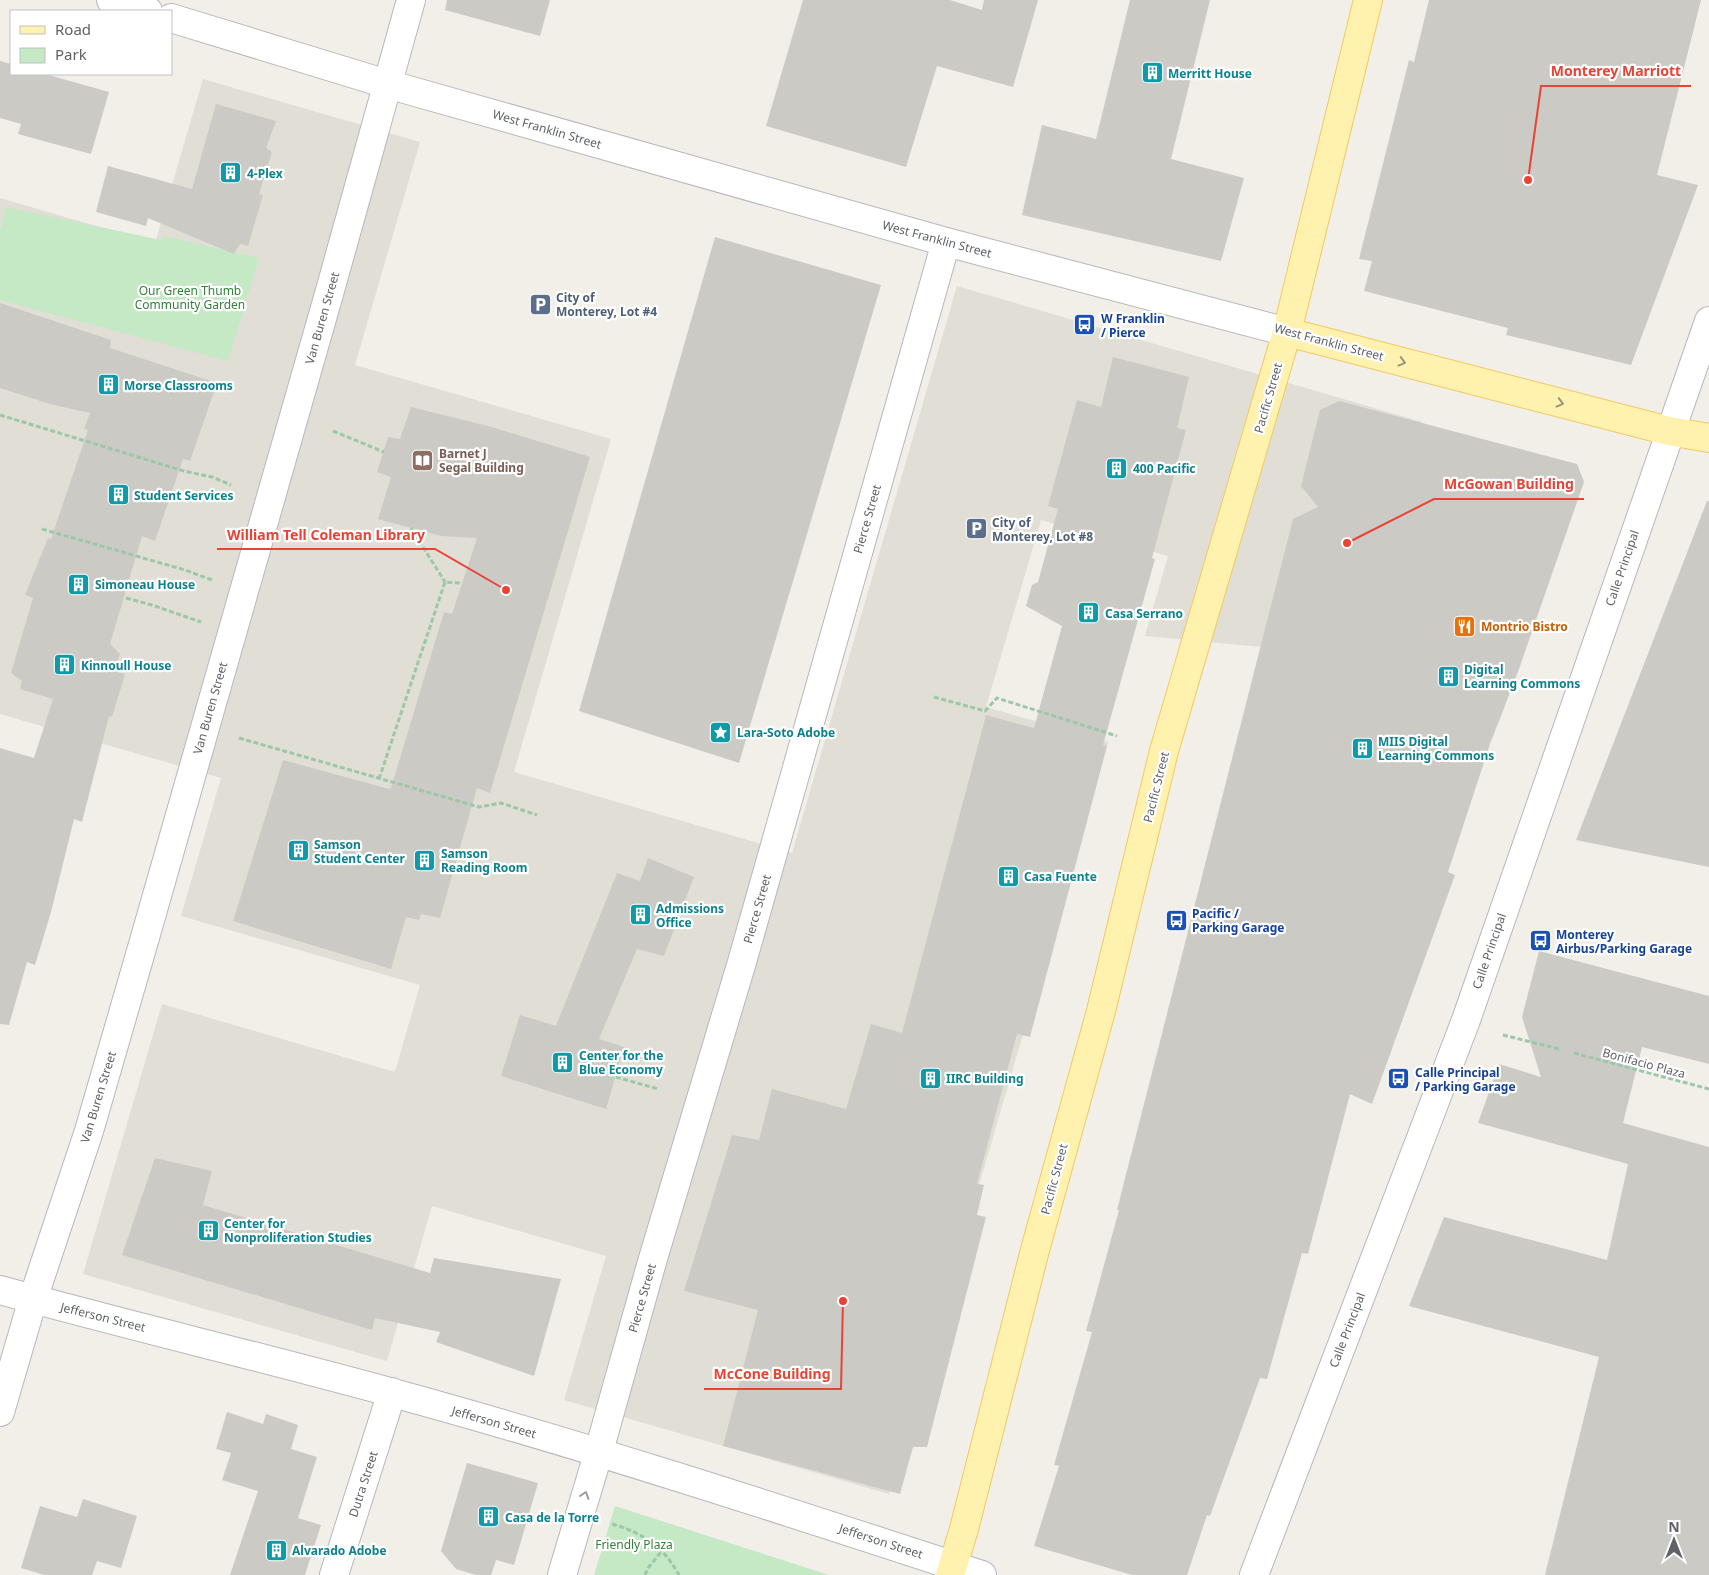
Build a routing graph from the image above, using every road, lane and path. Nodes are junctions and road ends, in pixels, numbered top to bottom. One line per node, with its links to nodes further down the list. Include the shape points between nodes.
1 (111, 0): 4 (street)
2 (411, 0): 6 (street, Van Buren Street)
3 (1368, 0): 9 (main road, Pacific Street)
4 (145, 10)
5 (172, 18): 6 (street, West Franklin Street)
6 (387, 84): 7 (street, West Franklin Street); 20 (street, Van Buren Street)
7 (946, 242): 9 (street, West Franklin Street); 38 (street, Pierce Street)
8 (1709, 321): 12 (street, Calle Principal)
9 (1288, 332): 12 (main road, West Franklin Street, one-way to 12); 41 (main road, Pacific Street, via 1164,751 1101,1011)
10 (0, 415): 15 (path)
11 (333, 431): 14 (path)
12 (1669, 432): 13 (main road, West Franklin Street); 47 (street, Calle Principal, via 1466,1020)
13 (1709, 438)
14 (384, 452)
15 (231, 485)
16 (411, 528): 18 (path)
17 (42, 529): 20 (path, via 185,570)
18 (445, 582): 19 (path); 26 (path)
19 (460, 583)
20 (243, 592): 22 (street, Van Buren Street)
21 (126, 598): 22 (path)
22 (232, 634): 24 (street, Van Buren Street)
23 (934, 697): 25 (path, via 985,711 997,698)
24 (204, 728): 26 (path); 35 (street, Van Buren Street, via 89,1131)
25 (1117, 736)
26 (379, 779): 27 (path, via 479,807 501,803)
27 (537, 815)
28 (1503, 1035): 29 (path)
29 (1559, 1049)
30 (1574, 1053): 33 (path, Bonifacio Plaza)
31 (616, 1077): 32 (path)
32 (658, 1089)
33 (1709, 1089)
34 (0, 1290): 35 (street, Jefferson Street)
35 (33, 1299): 36 (street, Jefferson Street); 37 (street, Van Buren Street)
36 (392, 1392): 38 (street, Jefferson Street); 42 (street, Dutra Street)
37 (0, 1412)
38 (599, 1451): 39 (street, Pierce Street, one-way to 38); 41 (street, Jefferson Street, via 905,1549)
39 (579, 1515): 40 (path, via 635,1531); 43 (street, Pierce Street)
40 (662, 1551): 44 (path); 45 (path)
41 (952, 1570): 46 (street, Jefferson Street)
42 (334, 1575)
43 (562, 1575)
44 (645, 1575)
45 (679, 1575)
46 (982, 1575)
47 (1254, 1575)

